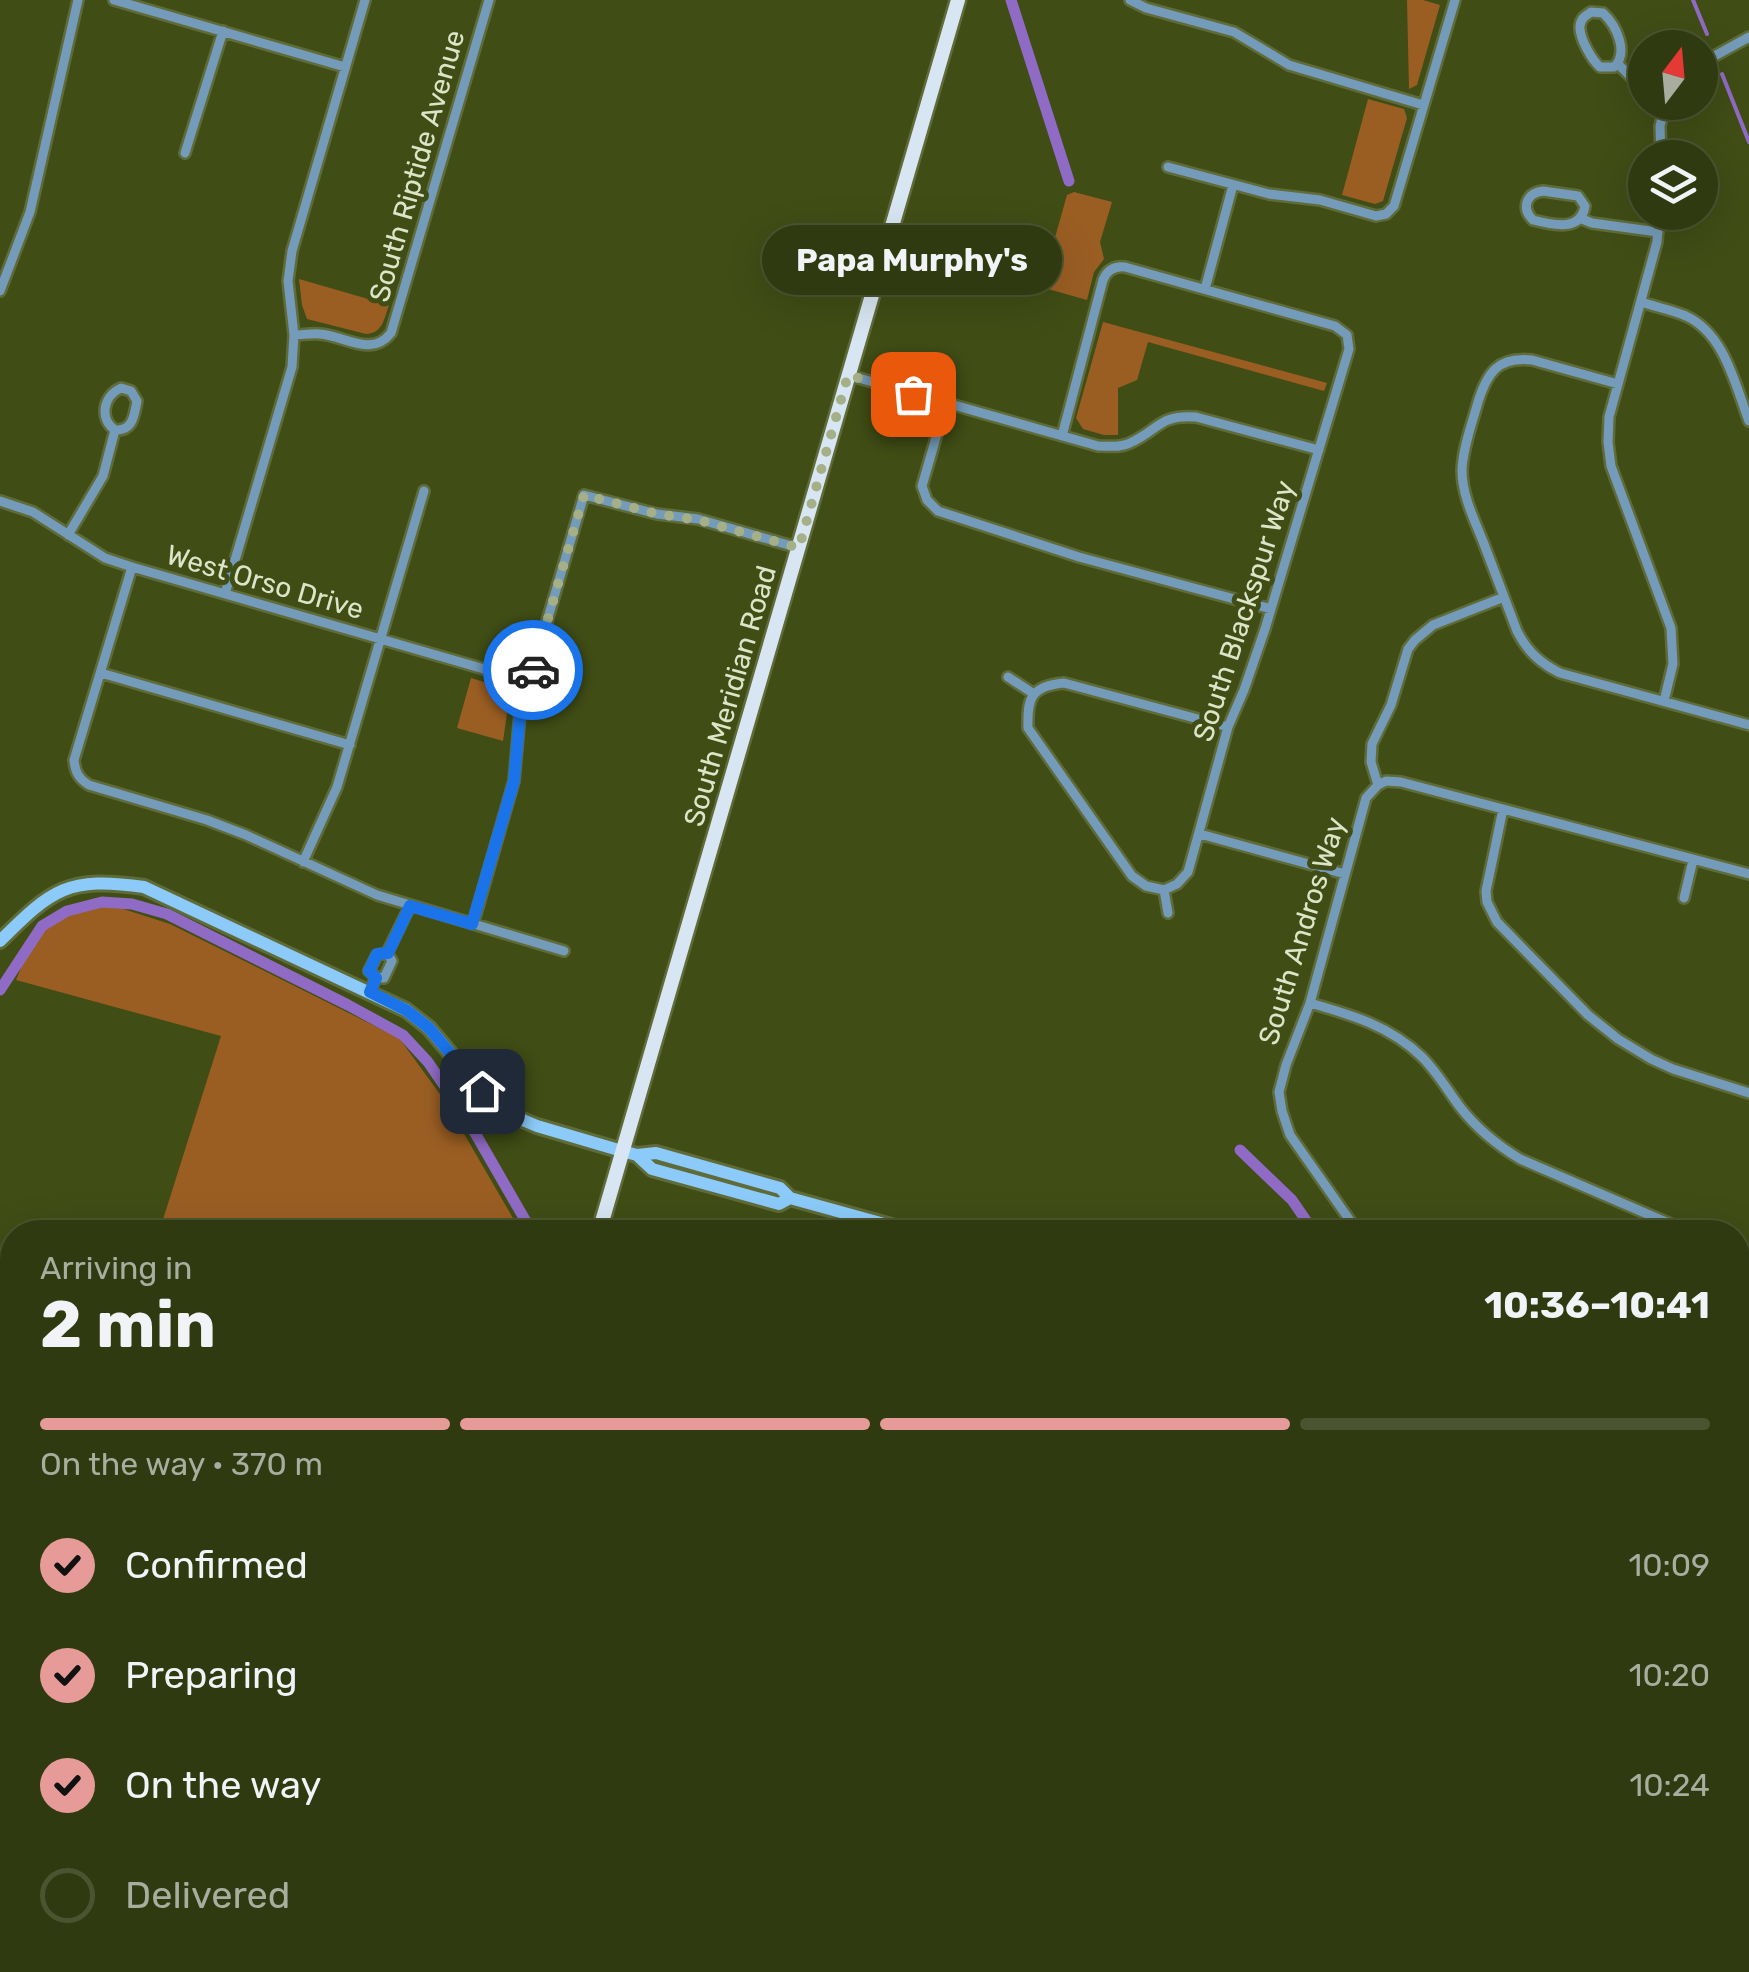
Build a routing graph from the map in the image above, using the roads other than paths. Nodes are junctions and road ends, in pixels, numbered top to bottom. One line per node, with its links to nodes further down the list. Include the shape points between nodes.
1 (78, 0): 21 (street, via 30,212)
2 (114, 0): 8 (street)
3 (364, 0): 12 (street)
4 (490, 0): 23 (street, South Riptide Avenue, via 391,333 368,347 320,334)
5 (958, 0): 24 (main road, South Meridian Road)
6 (1130, 0): 14 (street, via 1234,32 1289,66)
7 (1455, 0): 14 (street)
8 (223, 31): 12 (street); 15 (street)
9 (1749, 37): 10 (street)
10 (1718, 54)
11 (1618, 64): 11 (street, via 1622,51 1609,18 1589,14 1580,29 1594,63); 13 (street)
12 (345, 67): 23 (street, via 289,266)
13 (1628, 74)
14 (1423, 106): 17 (street, via 1386,214)
15 (185, 153)
16 (1168, 167): 17 (street)
17 (1233, 185): 20 (street)
18 (1582, 218): 18 (street, via 1584,203 1574,194 1539,191 1527,201 1536,222); 19 (street)
19 (1658, 232): 22 (street)
20 (1205, 290): 29 (street, via 1125,268 1106,273); 30 (street, South Blackspur Way, via 1347,335 1349,349)
21 (0, 291)
22 (1641, 302): 25 (street); 27 (street, via 1688,316 1708,331)
23 (294, 336): 36 (street, via 292,367)
24 (848, 375): 26 (street); 34 (main road, South Meridian Road)
25 (1618, 384): 37 (street, via 1520,358 1488,375 1466,445 1463,481); 44 (street, via 1608,454 1672,628)
26 (946, 403): 29 (street); 38 (street, via 922,486 932,506 947,516)
27 (1749, 421)
28 (115, 430): 28 (street, via 127,428 135,413 135,395 125,388 114,391 106,406 104,418); 33 (street, via 103,476)
29 (1062, 436): 30 (street, via 1098,446 1129,444 1179,416)
30 (1320, 450): 38 (street, South Blackspur Way)
31 (424, 491): 39 (street)
32 (0, 500): 33 (street, West Orso Drive)
33 (68, 536): 35 (street, West Orso Drive)
34 (799, 548): 42 (street, via 584,495); 65 (main road, South Meridian Road)
35 (132, 568): 36 (street, West Orso Drive); 40 (street)
36 (226, 594): 39 (street, West Orso Drive)
37 (1504, 597): 44 (street, via 1522,642 1546,666); 48 (street, South Andros Way, via 1433,625 1408,650 1372,744)
38 (1271, 609): 46 (street, South Blackspur Way)
39 (382, 639): 42 (street, West Orso Drive); 47 (street)
40 (101, 672): 47 (street); 52 (street, via 74,760 77,775)
41 (1008, 677): 43 (street)
42 (529, 682): 59 (street, via 514,781)
43 (1034, 694): 46 (street, via 1046,684 1064,683); 55 (street, via 1028,728 1132,876)
44 (1664, 702): 45 (street)
45 (1749, 724)
46 (1228, 727): 50 (street, South Blackspur Way)
47 (350, 746): 52 (street)
48 (1378, 784): 49 (street, via 1401,782); 53 (street, South Andros Way, via 1366,798)
49 (1503, 809): 51 (street); 64 (street, via 1488,878 1487,902 1497,922 1618,1039 1651,1059)
50 (1200, 834): 53 (street); 55 (street, South Blackspur Way, via 1188,872)
51 (1693, 860): 54 (street); 56 (street)
52 (303, 862): 57 (street)
53 (1345, 874): 63 (street, South Andros Way)
54 (1749, 874)
55 (1164, 890): 58 (street)
56 (1684, 898)
57 (410, 906): 59 (street); 62 (street, via 388,953 392,962)
58 (1168, 913)
59 (472, 924): 61 (street)
60 (0, 941): 62 (main road, via 60,890 118,884 168,898)
61 (564, 951)
62 (370, 992): 65 (main road, via 429,1028 500,1107 537,1126)
63 (1310, 1003): 68 (street, South Andros Way, via 1282,1077 1282,1111 1290,1136); 69 (street, via 1371,1022 1408,1045 1502,1148)
64 (1749, 1093)
65 (630, 1153): 66 (main road, South Meridian Road); 67 (main road, via 652,1169 778,1204 790,1198)
66 (604, 1220)
67 (870, 1220)
68 (1350, 1220)
69 (1662, 1220)

